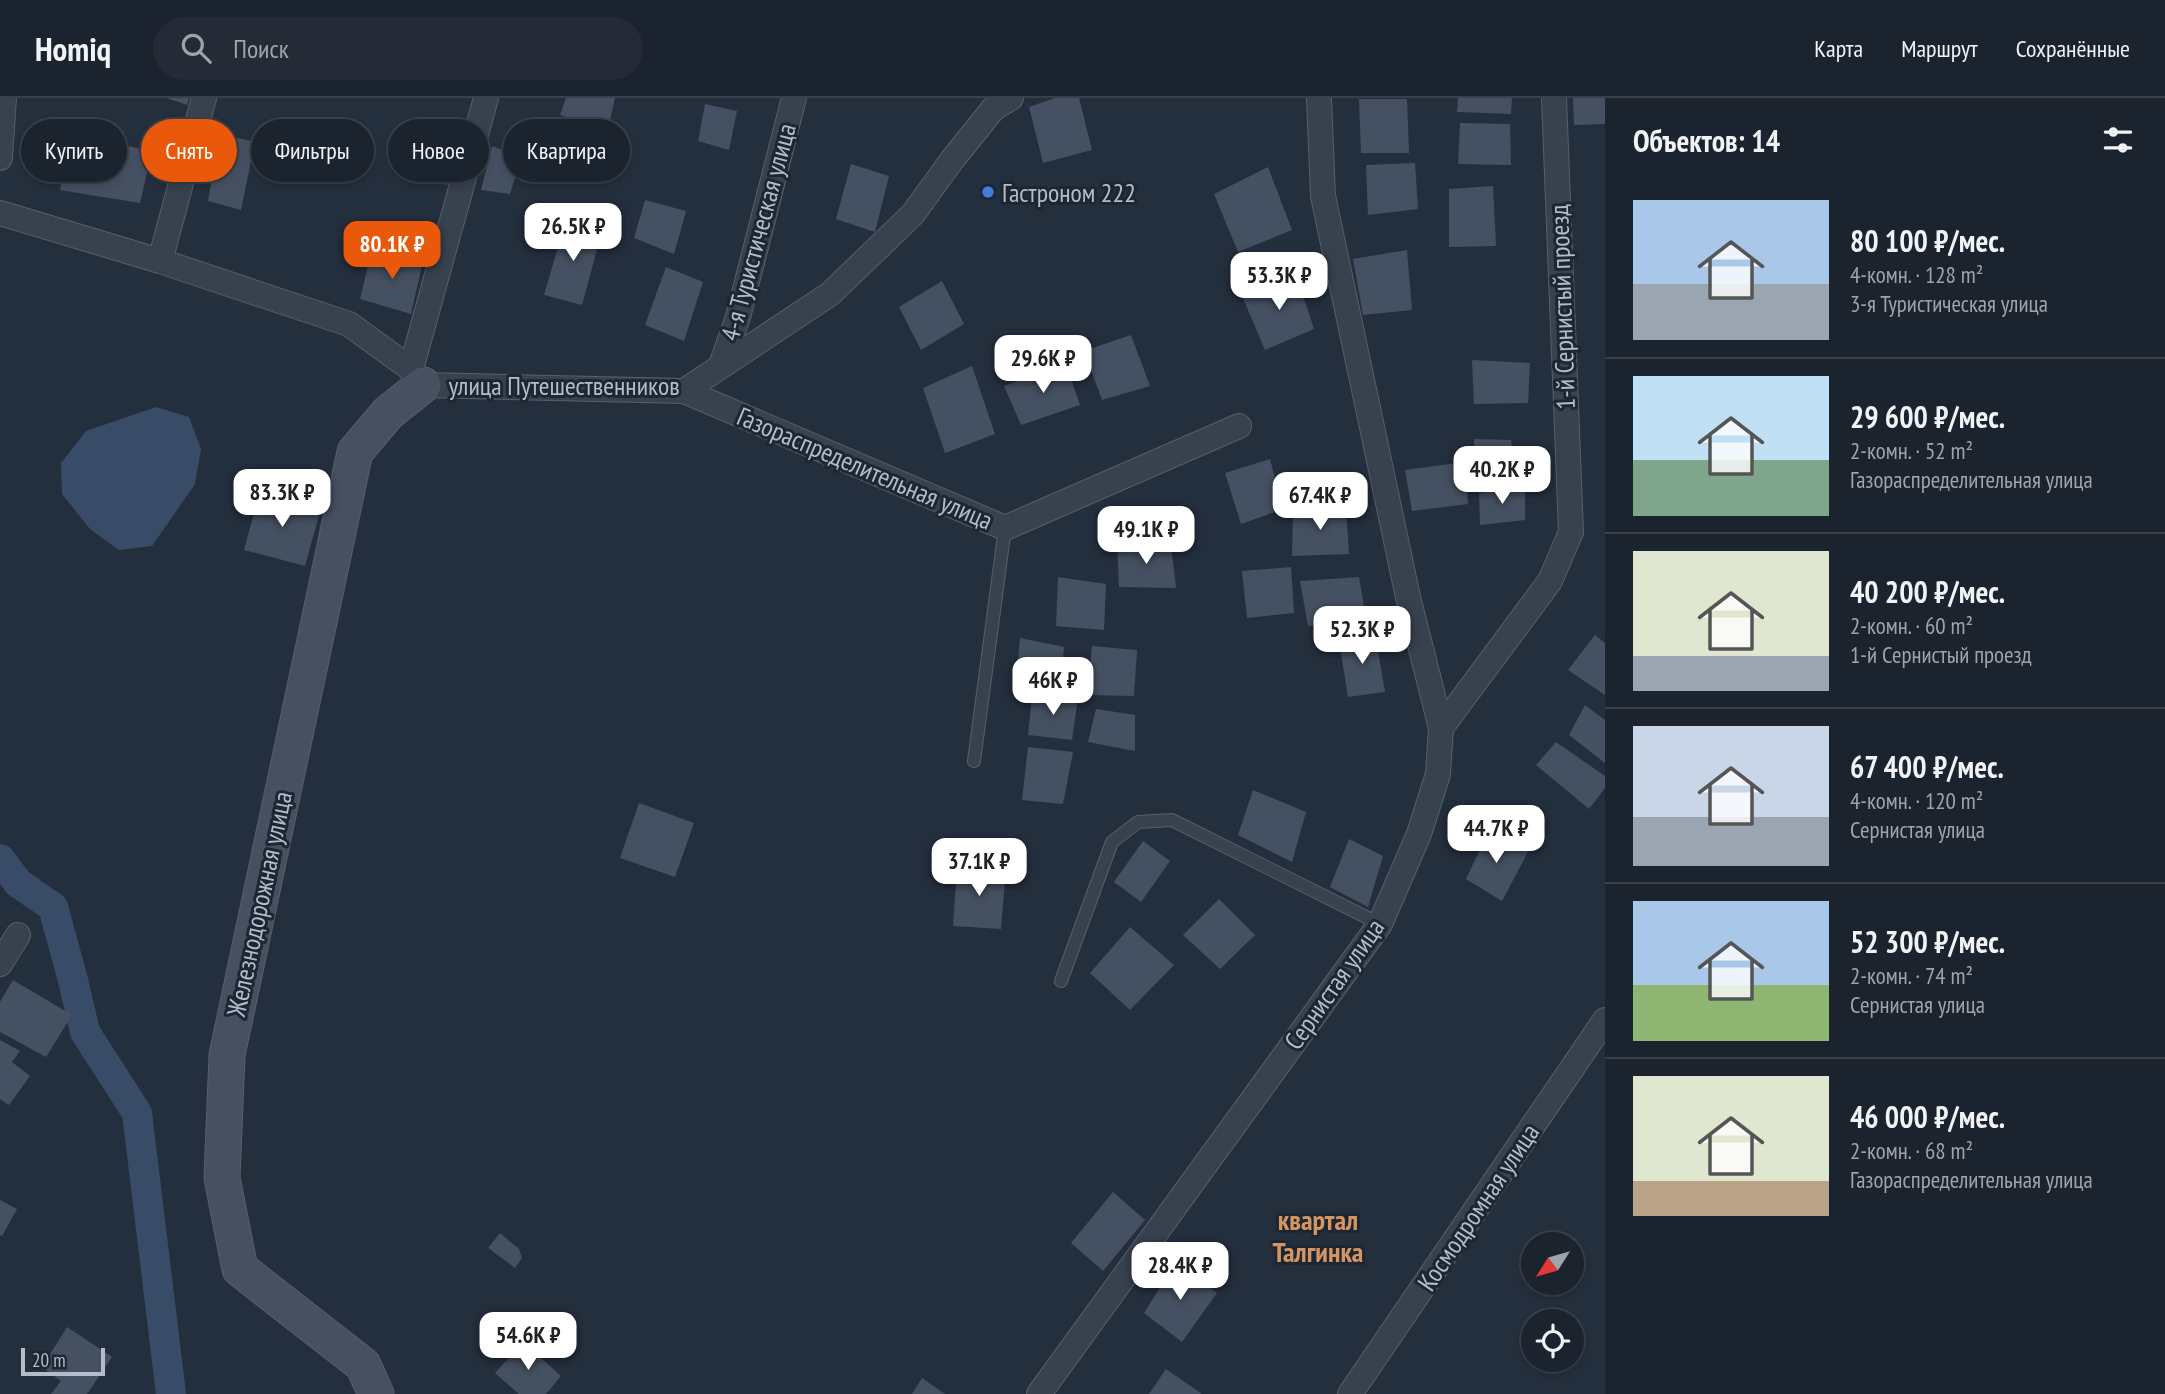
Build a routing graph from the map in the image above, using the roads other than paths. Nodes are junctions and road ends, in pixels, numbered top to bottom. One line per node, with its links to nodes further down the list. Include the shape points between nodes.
1 (4, 98): 8 (street)
2 (204, 98): 10 (street)
3 (486, 98): 12 (street)
4 (794, 98): 11 (street, 4-я Туристическая улица, via 738,317)
5 (1011, 98): 11 (street, улица Путешественников, via 993,109 914,214 830,294)
6 (1319, 98): 16 (street, Сернистая улица, via 1323,196 1408,597)
7 (1554, 98): 16 (street, 1-й Сернистый проезд, via 1571,532 1550,581)
8 (0, 158)
9 (0, 213): 10 (street, улица Путешественников)
10 (160, 261): 12 (street, улица Путешественников, via 349,324)
11 (721, 365): 13 (street, улица Путешественников)
12 (417, 377): 13 (street, улица Путешественников); 23 (street, Железнодорожная улица, via 355,452 226,1055 222,1178 240,1269 363,1365)
13 (684, 391): 15 (street, Газораспределительная улица)
14 (1239, 426): 15 (street, Газораспределительная улица)
15 (1005, 528): 17 (lane)
16 (1441, 728): 18 (street, Сернистая улица, via 1438,774 1419,834)
17 (974, 761)
18 (1380, 924): 21 (lane, via 1172,820 1138,822 1112,842); 24 (street, Сернистая улица)
19 (18, 934): 20 (street)
20 (0, 964)
21 (1061, 981)
22 (1605, 1020): 25 (street, Космодромная улица)
23 (376, 1394)
24 (1039, 1394)
25 (1350, 1394)

